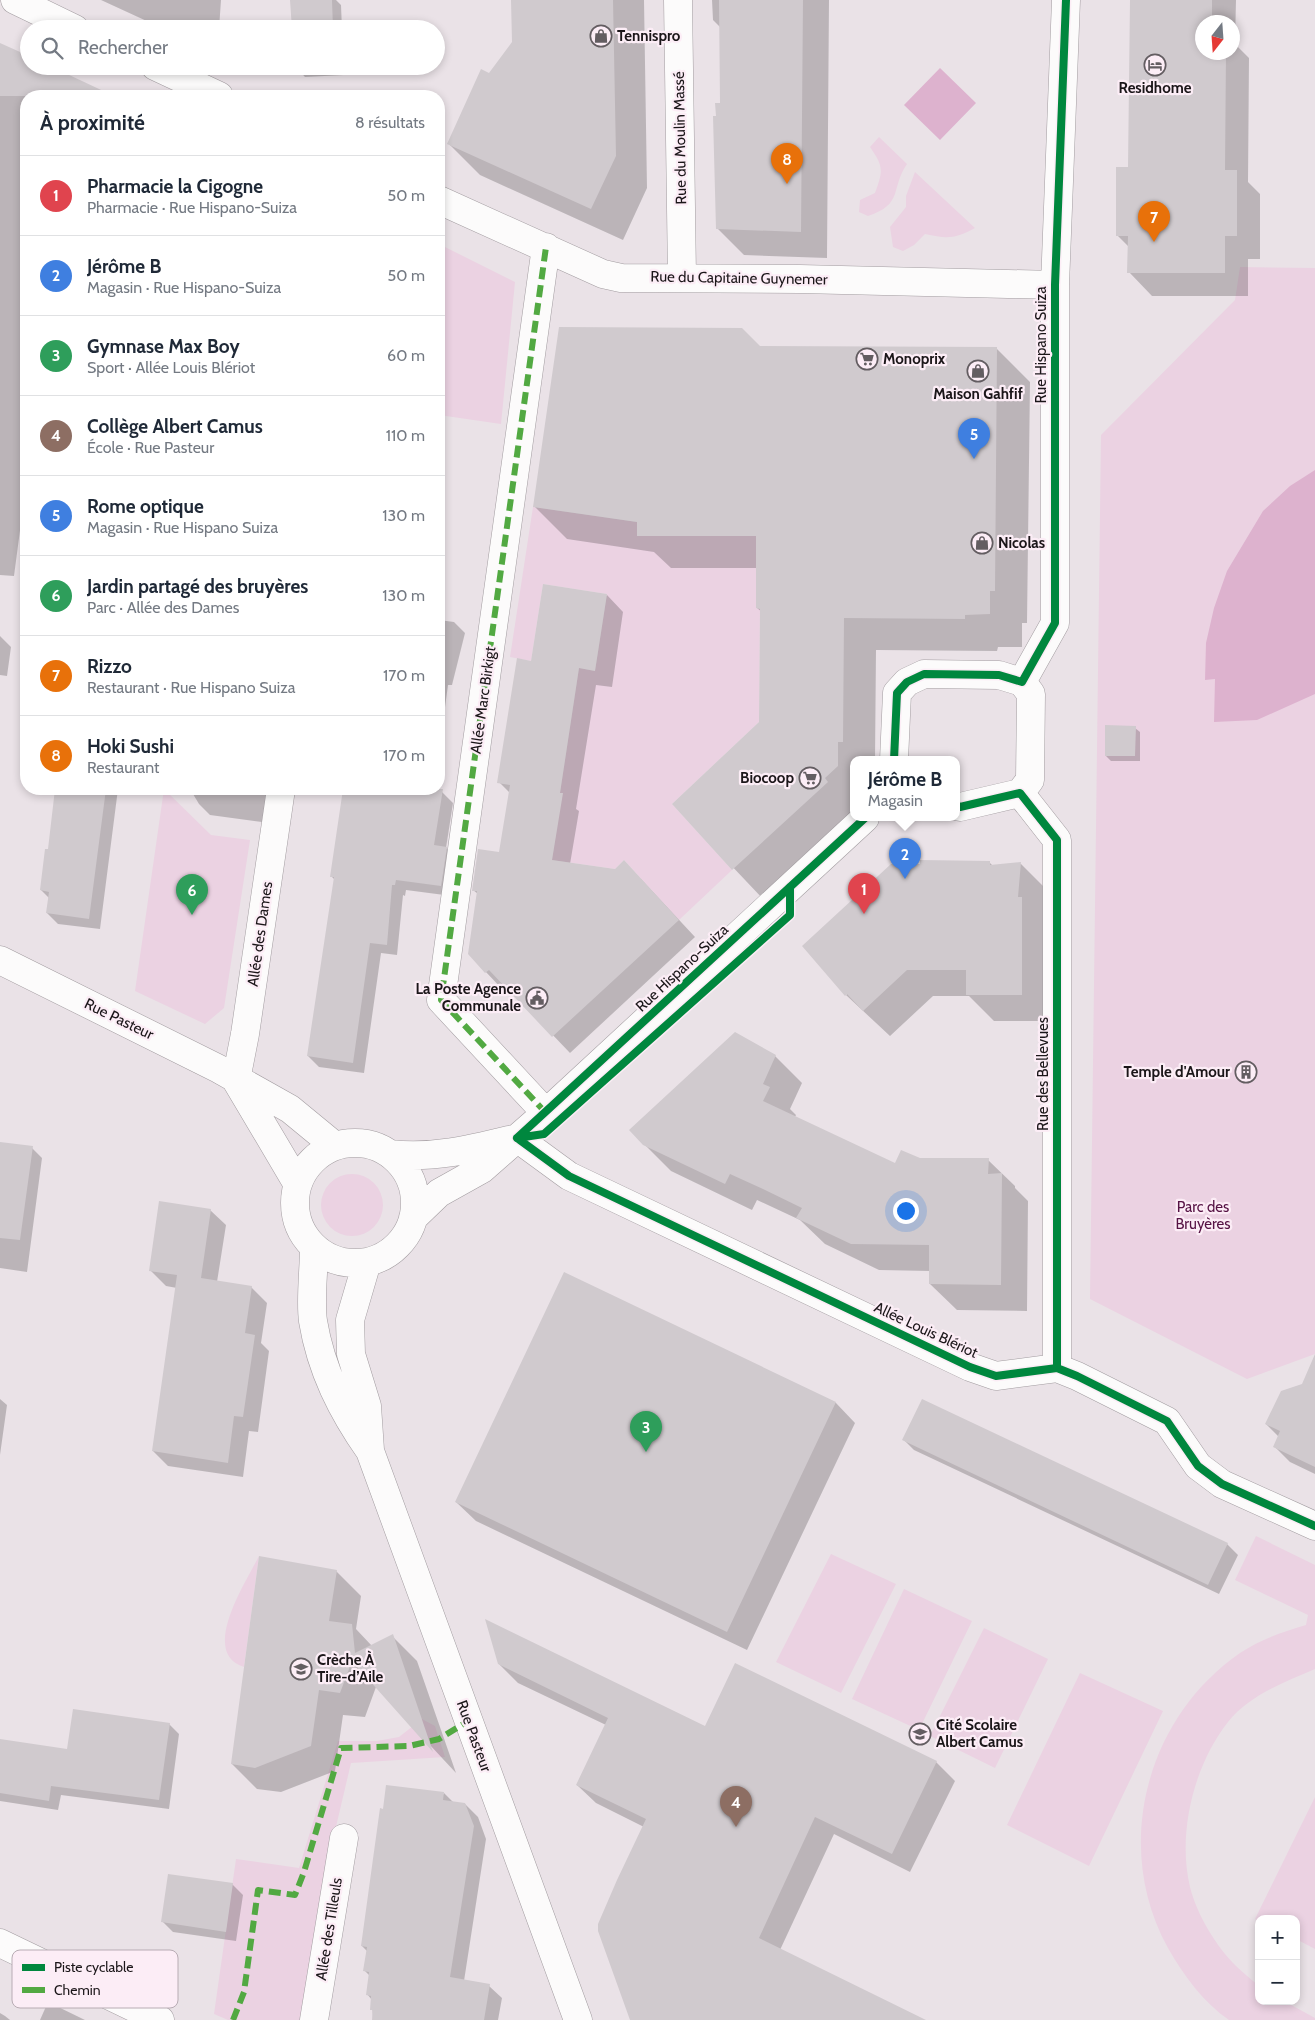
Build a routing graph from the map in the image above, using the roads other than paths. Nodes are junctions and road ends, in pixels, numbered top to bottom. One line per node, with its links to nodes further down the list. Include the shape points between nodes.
1 (15, 0): 4 (street)
2 (678, 0): 9 (street, Rue du Moulin Massé)
3 (1066, 0): 10 (street, Rue Hispano Suiza)
4 (56, 20)
5 (174, 75): 6 (street)
6 (206, 90)
7 (445, 203): 8 (street, Rue du Capitaine Guynemer)
8 (546, 246): 9 (street, Rue du Capitaine Guynemer, via 603,274 621,278); 19 (street, Allée Marc Birkigt, via 441,1000)
9 (682, 277): 10 (street, Rue du Capitaine Guynemer)
10 (1056, 285): 11 (street, Rue Hispano Suiza, via 1055,623)
11 (1022, 682): 12 (street, via 1000,675 924,674 907,682 897,693); 13 (street, via 1030,694 1030,780)
12 (894, 756)
13 (1020, 793): 15 (street); 27 (street, Rue des Bellevues, via 1057,840)
14 (280, 795): 18 (street, Allée des Dames)
15 (960, 807)
16 (862, 821): 19 (street, Rue Hispano-Suiza)
17 (0, 960): 18 (street, Rue Pasteur, via 192,1054)
18 (236, 1080): 21 (street, Rue Pasteur, via 290,1109); 23 (street, Rue Pasteur)
19 (546, 1113): 20 (street, Rue Hispano-Suiza)
20 (517, 1138): 22 (street, Rue Hispano-Suiza, via 457,1153); 24 (street, Rue Hispano-Suiza, via 482,1169 439,1193); 27 (street, Allée Louis Blériot, via 569,1176 970,1367 996,1376)
21 (334, 1146): 22 (street, via 363,1143); 23 (street, via 318,1154)
22 (390, 1154): 24 (street, via 403,1166 411,1182 415,1200)
23 (297, 1183): 25 (street, via 294,1206 300,1229)
24 (413, 1218): 26 (street, via 406,1234 394,1248)
25 (314, 1248): 26 (street, via 330,1258); 28 (street, Rue Pasteur, via 313,1320 329,1382 347,1418)
26 (367, 1262): 28 (street, Rue Pasteur, via 350,1320 351,1354 367,1406)
27 (1057, 1368): 29 (street, Allée Louis Blériot, via 1167,1421 1198,1466 1222,1484)
28 (370, 1451): 36 (street, Rue Pasteur)
29 (1315, 1526)
30 (344, 1838): 35 (street, Allée des Tilleuls)
31 (0, 1943): 32 (street)
32 (15, 1950)
33 (135, 2008): 34 (street)
34 (160, 2020)
35 (314, 2020)
36 (578, 2020)

